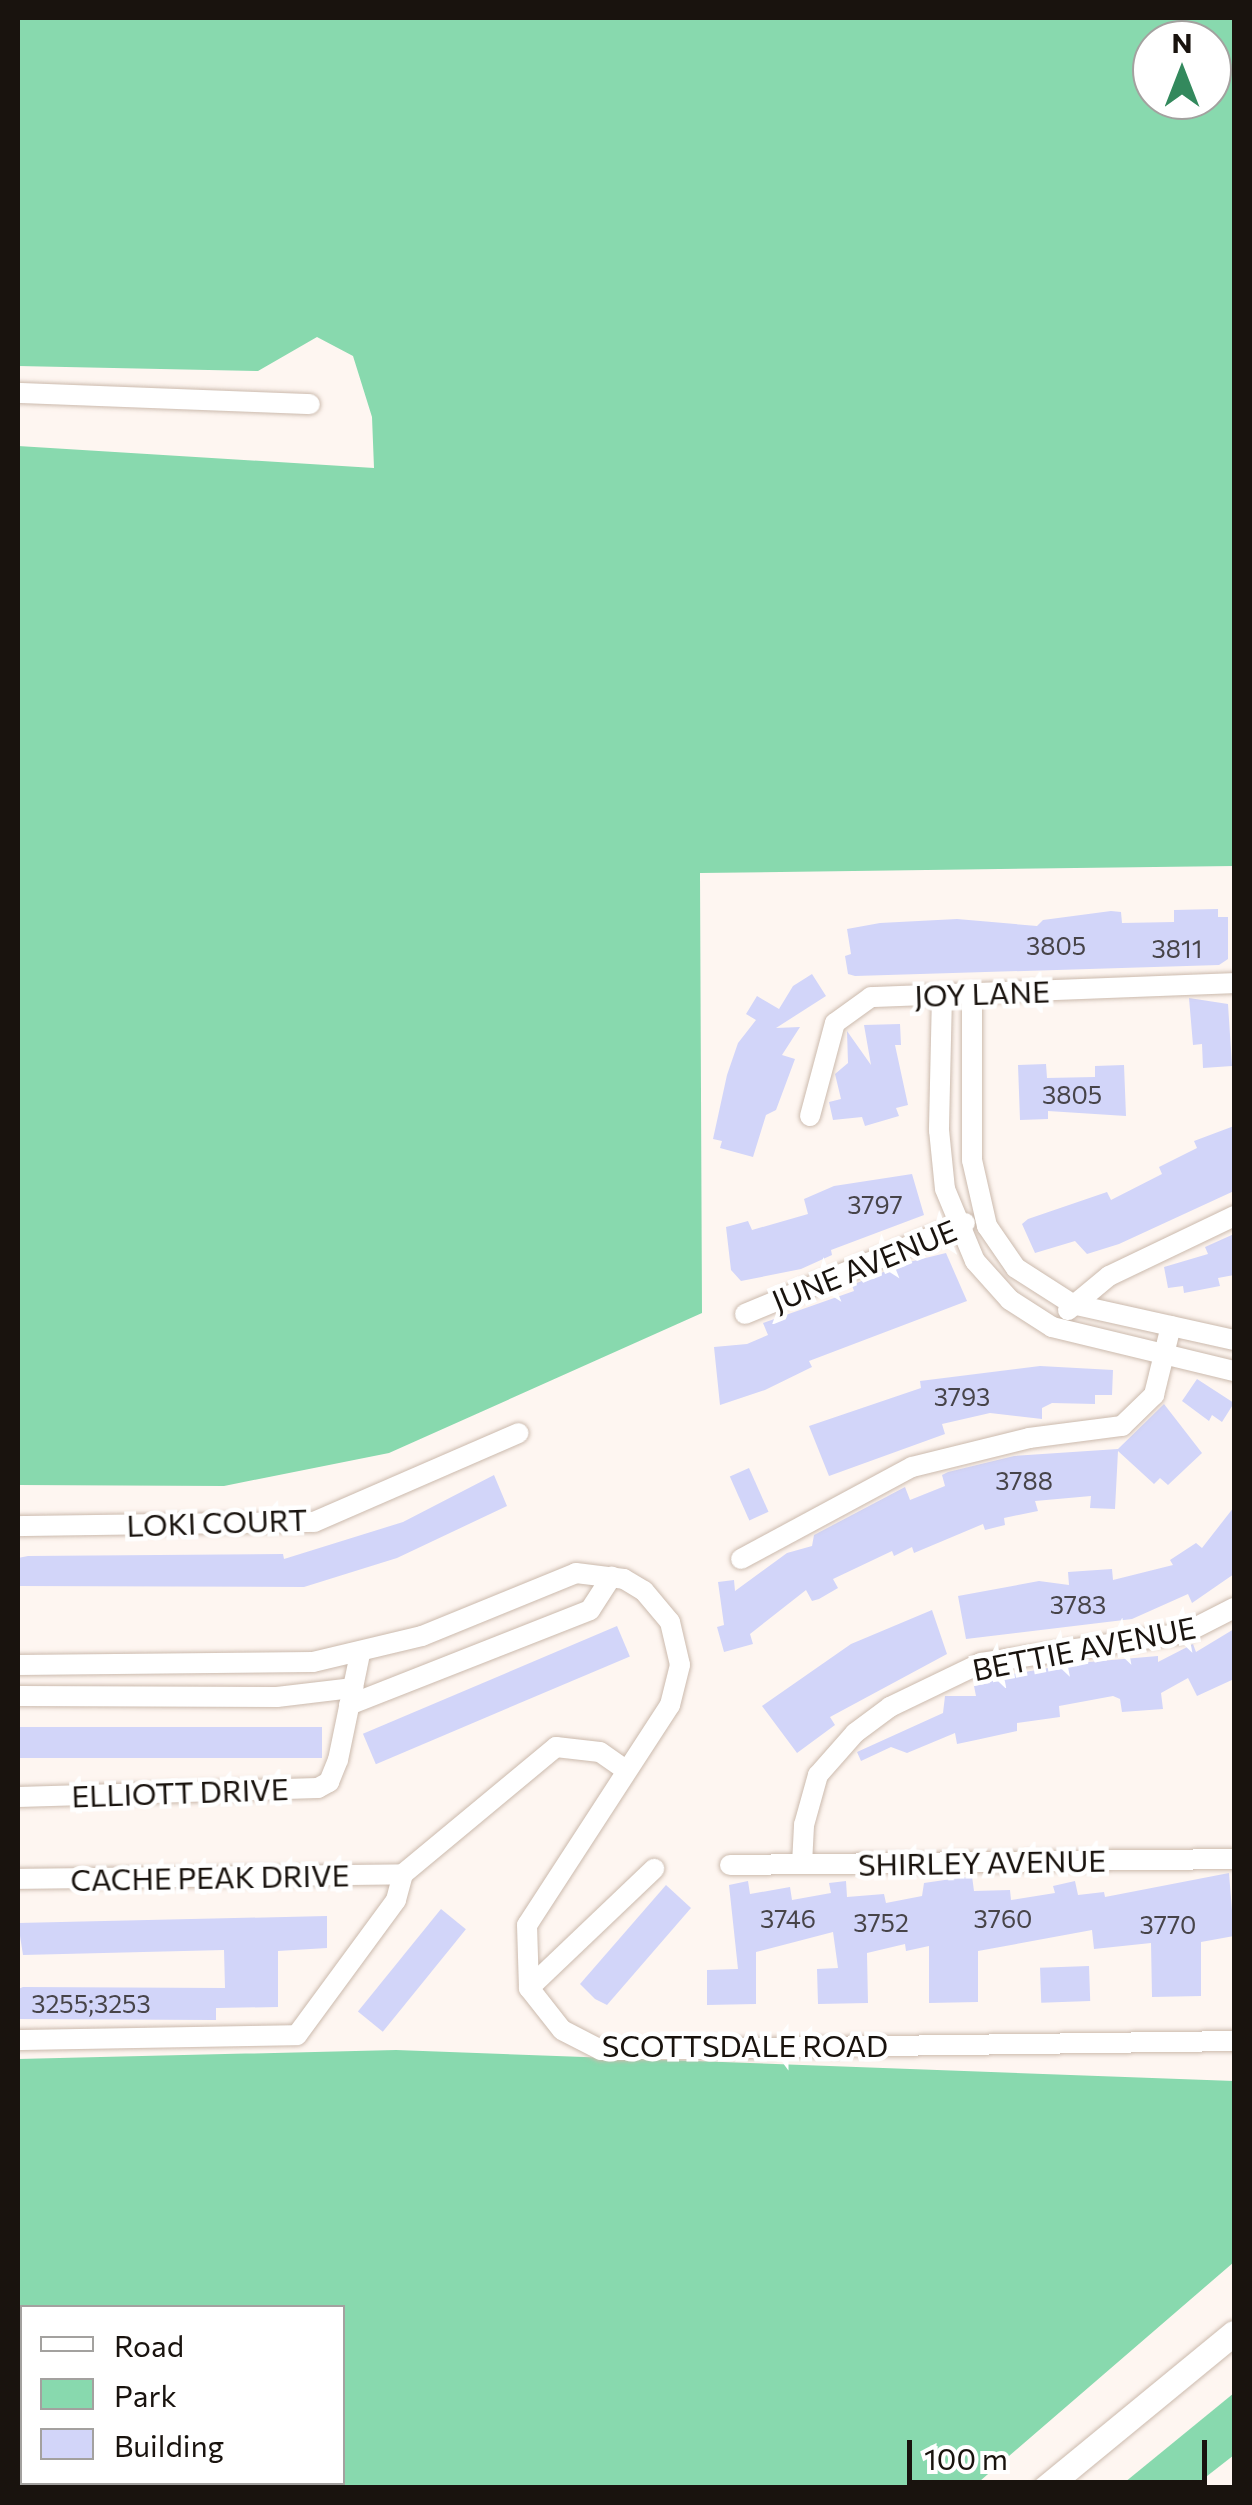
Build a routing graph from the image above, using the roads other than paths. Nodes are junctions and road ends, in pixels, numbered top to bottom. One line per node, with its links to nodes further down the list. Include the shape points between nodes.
1 (18, 392): 2 (street)
2 (310, 404)
3 (1234, 982): 4 (street, JOY LANE)
4 (972, 994): 5 (street, JOY LANE); 7 (street, via 972,1160)
5 (942, 995): 6 (street, JOY LANE, via 872,997 851,1007 835,1023); 9 (street, via 939,1130)
6 (810, 1116)
7 (983, 1216): 9 (street, JUNE AVENUE); 10 (street, via 1016,1268)
8 (1234, 1216): 10 (street, via 1110,1276)
9 (956, 1227): 11 (street, JUNE AVENUE); 13 (street, via 974,1261 1010,1300)
10 (1072, 1304): 12 (street); 13 (street)
11 (745, 1314)
12 (1172, 1326): 14 (street); 15 (street)
13 (1052, 1327): 15 (street)
14 (1234, 1340)
15 (1166, 1356): 16 (street); 19 (street, via 1154,1395 1122,1426 1029,1438 912,1466)
16 (1234, 1371)
17 (519, 1433): 18 (street, LOKI COURT, via 314,1522)
18 (18, 1526)
19 (741, 1559)
20 (612, 1576): 22 (street, via 554,1579 422,1636); 25 (street, via 590,1610); 26 (street, via 658,1604 678,1644 680,1666 670,1705)
21 (1234, 1608): 29 (street, BETTIE AVENUE, via 1185,1633 982,1663 890,1707 855,1732 818,1775 804,1824)
22 (360, 1654): 23 (street, via 264,1665); 25 (street, ELLIOTT DRIVE)
23 (18, 1666)
24 (18, 1696): 25 (street)
25 (351, 1697): 27 (street, ELLIOTT DRIVE, via 334,1773 318,1788)
26 (624, 1770): 32 (street, via 600,1752 556,1748); 34 (street, via 527,1925)
27 (18, 1797)
28 (1234, 1859): 29 (street, SHIRLEY AVENUE)
29 (802, 1864): 30 (street, SHIRLEY AVENUE)
30 (730, 1865)
31 (654, 1869): 34 (street)
32 (403, 1874): 33 (street, CACHE PEAK DRIVE); 35 (street, via 396,1900 298,2036)
33 (18, 1879)
34 (528, 1988): 36 (street, SCOTTSDALE ROAD, via 562,2030 601,2050)
35 (18, 2040)
36 (1234, 2041)
37 (1234, 2334): 38 (main road)
38 (1045, 2488)

